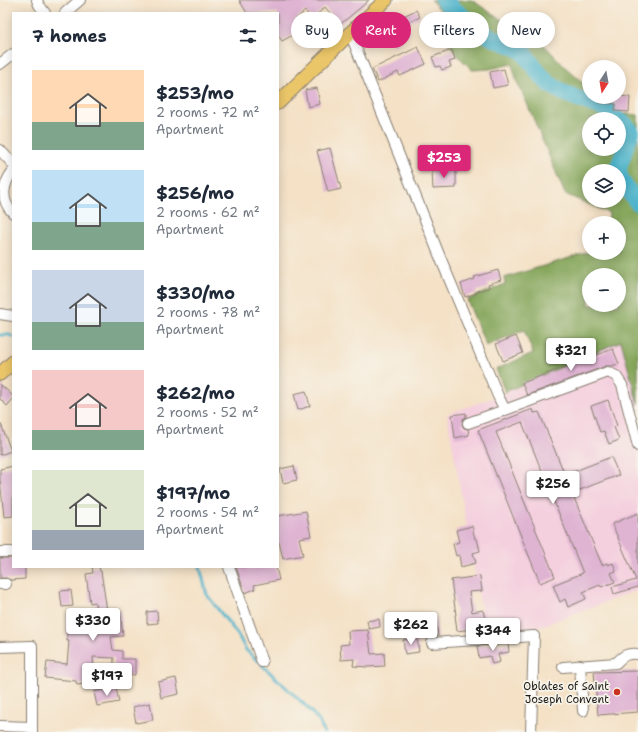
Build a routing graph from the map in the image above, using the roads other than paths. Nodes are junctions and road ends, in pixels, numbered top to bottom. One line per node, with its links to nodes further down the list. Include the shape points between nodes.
1 (37, 0): 4 (street)
2 (80, 0): 5 (street)
3 (386, 0): 6 (main road)
4 (44, 12)
5 (66, 12)
6 (350, 33): 9 (main road); 18 (street)
7 (12, 55): 8 (street)
8 (0, 62)
9 (279, 102)
10 (0, 150): 12 (street)
11 (0, 161): 12 (street)
12 (12, 169): 13 (street, via 4,194)
13 (12, 212)
14 (0, 314): 15 (street)
15 (12, 316)
16 (12, 363): 17 (main road)
17 (0, 374)
18 (505, 410): 19 (street); 20 (street, via 608,372 616,376 622,385)
19 (468, 423)
20 (638, 446)
21 (0, 552): 22 (street)
22 (12, 552)
23 (228, 568): 27 (street)
24 (432, 643): 33 (street, via 534,636)
25 (0, 647): 32 (street, via 32,646)
26 (638, 654): 28 (street, via 630,653 616,663)
27 (262, 662)
28 (580, 665): 29 (street); 30 (street)
29 (563, 667)
30 (583, 711)
31 (0, 726): 32 (street)
32 (32, 729)
33 (531, 732)

